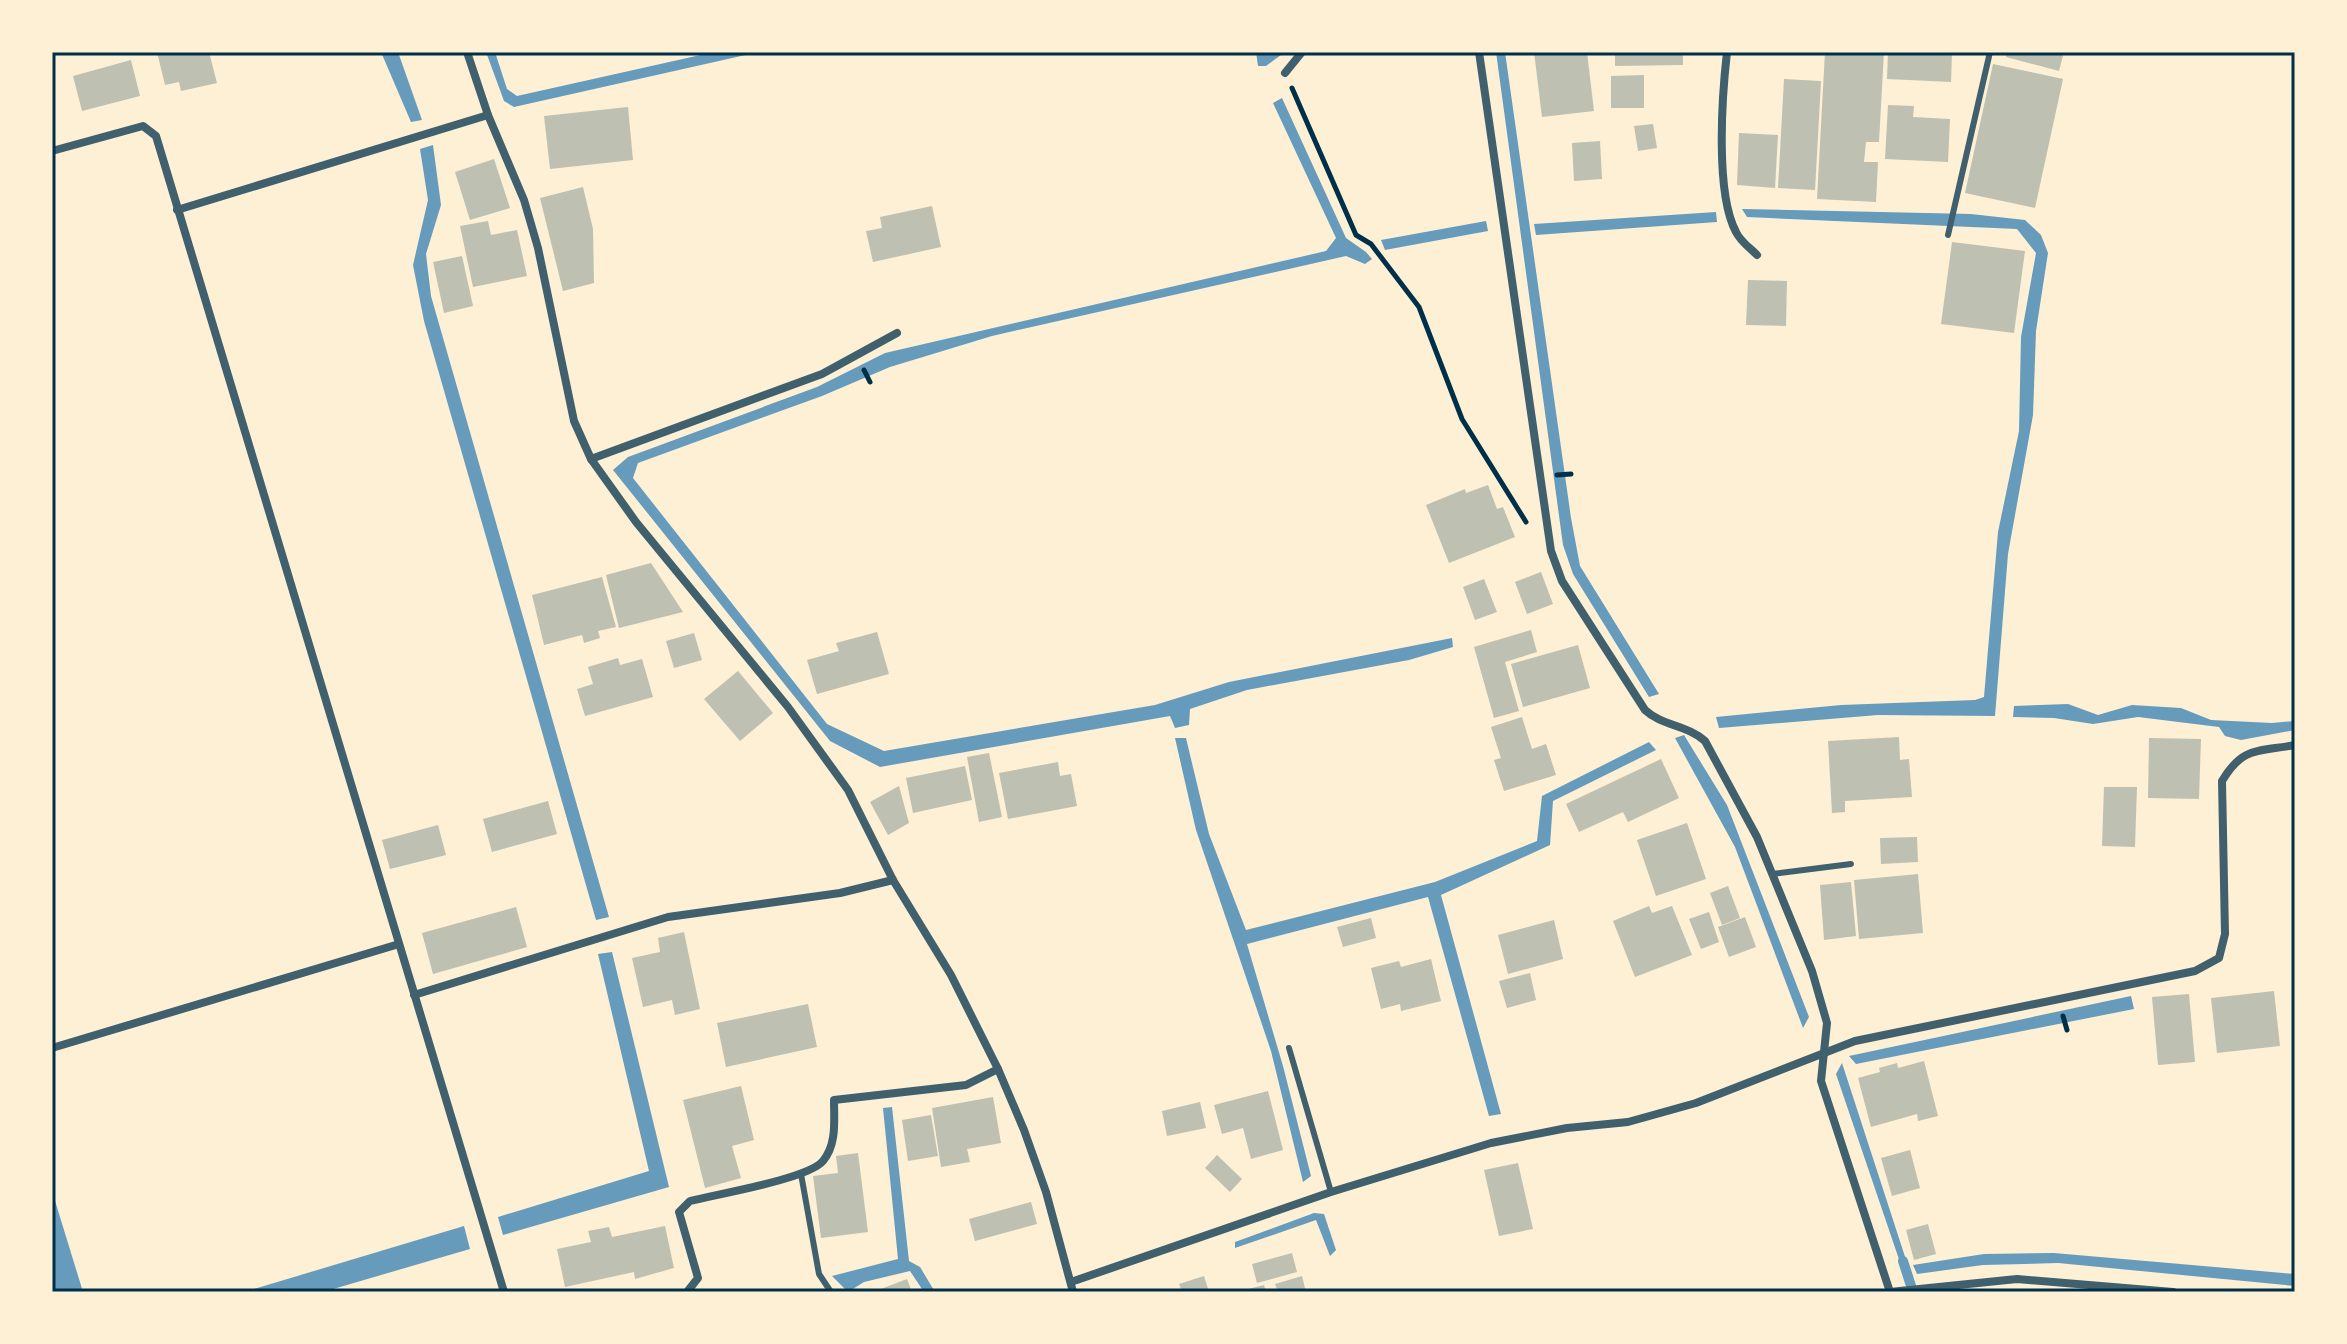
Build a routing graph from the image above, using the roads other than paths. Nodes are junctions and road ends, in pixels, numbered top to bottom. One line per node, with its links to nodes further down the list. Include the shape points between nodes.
1 (467, 52): 7 (street)
2 (1302, 52): 6 (street)
3 (1479, 52): 16 (street, via 1551,551 1562,581 1645,710 1705,741)
4 (1727, 52): 11 (street, via 1721,105 1726,199 1736,233)
5 (1990, 52): 10 (lane)
6 (1285, 73)
7 (488, 115): 9 (street); 13 (street, via 524,200 574,421)
8 (52, 151): 9 (street, via 143,126 156,136)
9 (177, 210): 18 (street)
10 (1948, 235)
11 (1757, 255)
12 (897, 333): 13 (street, via 822,374)
13 (591, 459): 17 (street, via 848,790)
14 (2295, 745): 22 (street, via 2249,753 2234,761 2222,781 2225,934 2219,958 2195,971 1855,1041)
15 (1851, 864): 16 (lane)
16 (1772, 874): 22 (street, via 1816,984 1827,1023)
17 (893, 880): 19 (street, via 840,893 668,917); 23 (street, via 951,975)
18 (399, 944): 19 (street); 20 (street)
19 (414, 995): 27 (street)
20 (52, 1048)
21 (1289, 1048): 25 (lane)
22 (1824, 1053): 25 (street, via 1696,1103 1628,1122 1491,1143); 30 (street, via 1821,1081)
23 (998, 1069): 24 (street, via 966,1085 834,1100 833,1140 822,1162); 26 (street, via 1042,1180)
24 (801, 1174): 28 (street, via 690,1201 679,1212 698,1278); 29 (lane, via 819,1274)
25 (1331, 1192): 26 (street)
26 (1072, 1287)
27 (504, 1292)
28 (687, 1292)
29 (831, 1292)
30 (1890, 1292): 31 (street, via 2017,1279)
31 (2173, 1292)

